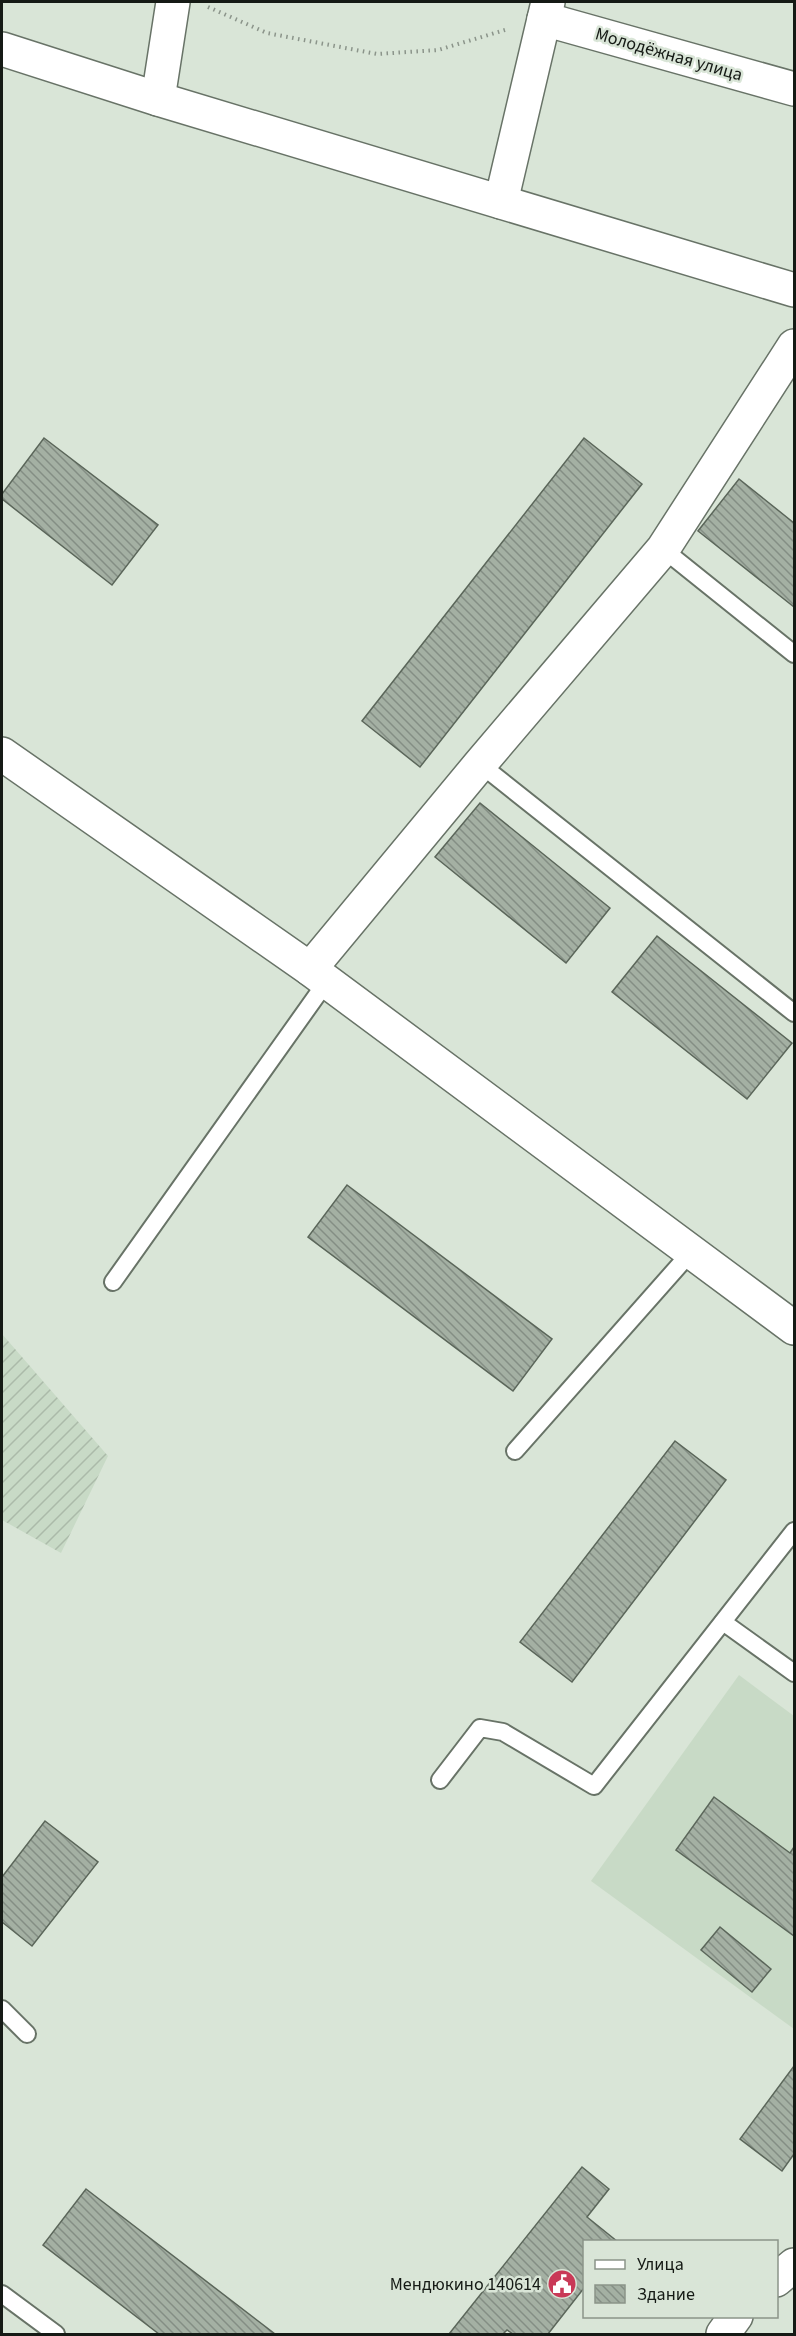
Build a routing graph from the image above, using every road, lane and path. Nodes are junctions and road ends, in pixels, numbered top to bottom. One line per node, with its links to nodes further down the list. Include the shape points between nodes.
1 (173, 2): 6 (street)
2 (206, 6): 3 (path, via 267,33 377,54 438,50)
3 (546, 10): 5 (street, Молодёжная улица); 7 (street)
4 (2, 50): 6 (street)
5 (795, 89)
6 (158, 99): 7 (street)
7 (501, 202): 8 (street)
8 (795, 290)
9 (795, 346): 10 (street)
10 (663, 549): 11 (lane); 13 (street)
11 (795, 654)
12 (2, 754): 14 (street)
13 (480, 764): 14 (street); 15 (lane)
14 (318, 975): 16 (street); 17 (lane)
15 (795, 1013)
16 (691, 1252): 18 (street); 19 (lane)
17 (113, 1282)
18 (795, 1328)
19 (515, 1451)
20 (795, 1531): 21 (lane)
21 (723, 1622): 22 (lane); 23 (lane, via 594,1786 503,1732 480,1728)
22 (795, 1673)
23 (440, 1780)
24 (2, 2009): 25 (lane)
25 (27, 2034)
26 (795, 2265): 27 (street)
27 (778, 2279)
28 (2, 2294): 30 (lane)
29 (735, 2318): 31 (street)
30 (56, 2334)
31 (723, 2334)

